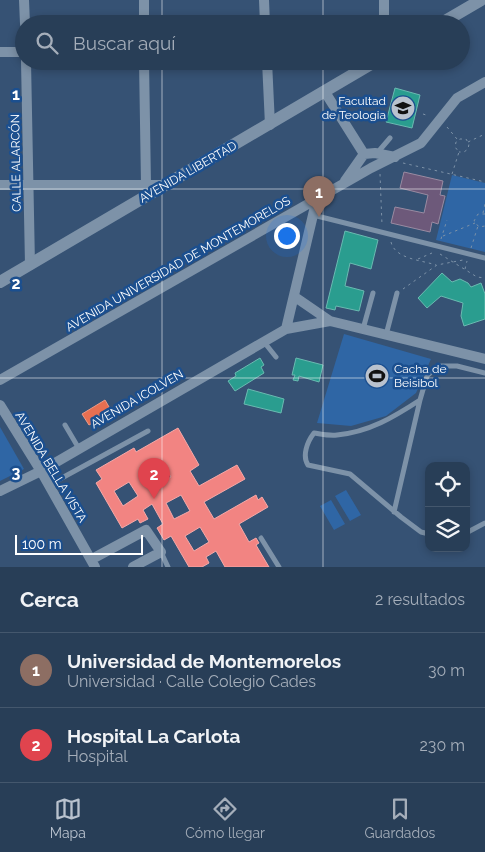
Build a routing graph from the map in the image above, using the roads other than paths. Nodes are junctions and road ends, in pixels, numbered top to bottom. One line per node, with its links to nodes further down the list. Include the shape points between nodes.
1 (24, 0): 6 (street)
2 (144, 0): 7 (street)
3 (264, 0): 8 (street)
4 (384, 0): 9 (street)
5 (481, 0): 10 (street)
6 (25, 15)
7 (144, 15)
8 (265, 15)
9 (384, 15)
10 (455, 15)
11 (0, 52): 12 (street)
12 (15, 52)
13 (26, 70): 24 (street, CALLE ALARCÓN)
14 (144, 70): 25 (street)
15 (267, 70): 19 (street)
16 (361, 70): 18 (street, AVENIDA LIBERTAD)
17 (485, 82): 22 (street, AVENIDA UNIVERSIDAD DE MONTEMORELOS, via 457,98 421,143)
18 (325, 92): 19 (street, AVENIDA LIBERTAD); 21 (street)
19 (270, 125): 27 (street, AVENIDA LIBERTAD)
20 (390, 138): 21 (lane)
21 (369, 155): 22 (street); 23 (street); 23 (street); 28 (street)
22 (395, 157): 23 (street, AVENIDA UNIVERSIDAD DE MONTEMORELOS)
23 (375, 166): 28 (street, AVENIDA UNIVERSIDAD DE MONTEMORELOS)
24 (28, 184): 25 (street); 26 (street); 32 (street, CALLE ALARCÓN)
25 (146, 184): 27 (street)
26 (0, 185)
27 (165, 185): 32 (street, AVENIDA LIBERTAD)
28 (341, 186): 29 (street, AVENIDA UNIVERSIDAD DE MONTEMORELOS)
29 (317, 198): 30 (street); 45 (street, AVENIDA UNIVERSIDAD DE MONTEMORELOS)
30 (313, 215): 31 (lane); 36 (street)
31 (485, 258)
32 (30, 265): 33 (street, AVENIDA LIBERTAD)
33 (0, 282)
34 (373, 293): 39 (lane)
35 (397, 293): 40 (lane)
36 (295, 297): 37 (street); 38 (street)
37 (330, 321): 38 (street); 39 (street)
38 (286, 329): 41 (street, AVENIDA ICOLVEN)
39 (363, 329): 40 (street)
40 (386, 334): 43 (street)
41 (264, 342): 42 (lane); 50 (street, AVENIDA ICOLVEN)
42 (276, 357)
43 (485, 359)
44 (485, 373): 46 (lane, via 457,366 438,366 427,376)
45 (0, 380)
46 (420, 400): 54 (lane); 54 (lane, via 365,430 338,435 314,434 306,448 308,465 350,474)
47 (0, 406): 51 (street, AVENIDA BELLA VISTA)
48 (65, 424): 50 (lane)
49 (148, 431): 52 (lane)
50 (78, 447): 51 (street, AVENIDA ICOLVEN)
51 (40, 471): 52 (street, AVENIDA BELLA VISTA); 53 (street, AVENIDA ICOLVEN)
52 (48, 484): 60 (street, AVENIDA BELLA VISTA)
53 (0, 492)
54 (394, 512): 57 (lane)
55 (485, 523): 56 (lane)
56 (470, 531)
57 (425, 533)
58 (261, 538): 63 (lane)
59 (161, 552): 60 (street, via 148,531 144,530); 61 (street); 62 (lane)
60 (93, 563)
61 (133, 567)
62 (168, 567)
63 (279, 567)

